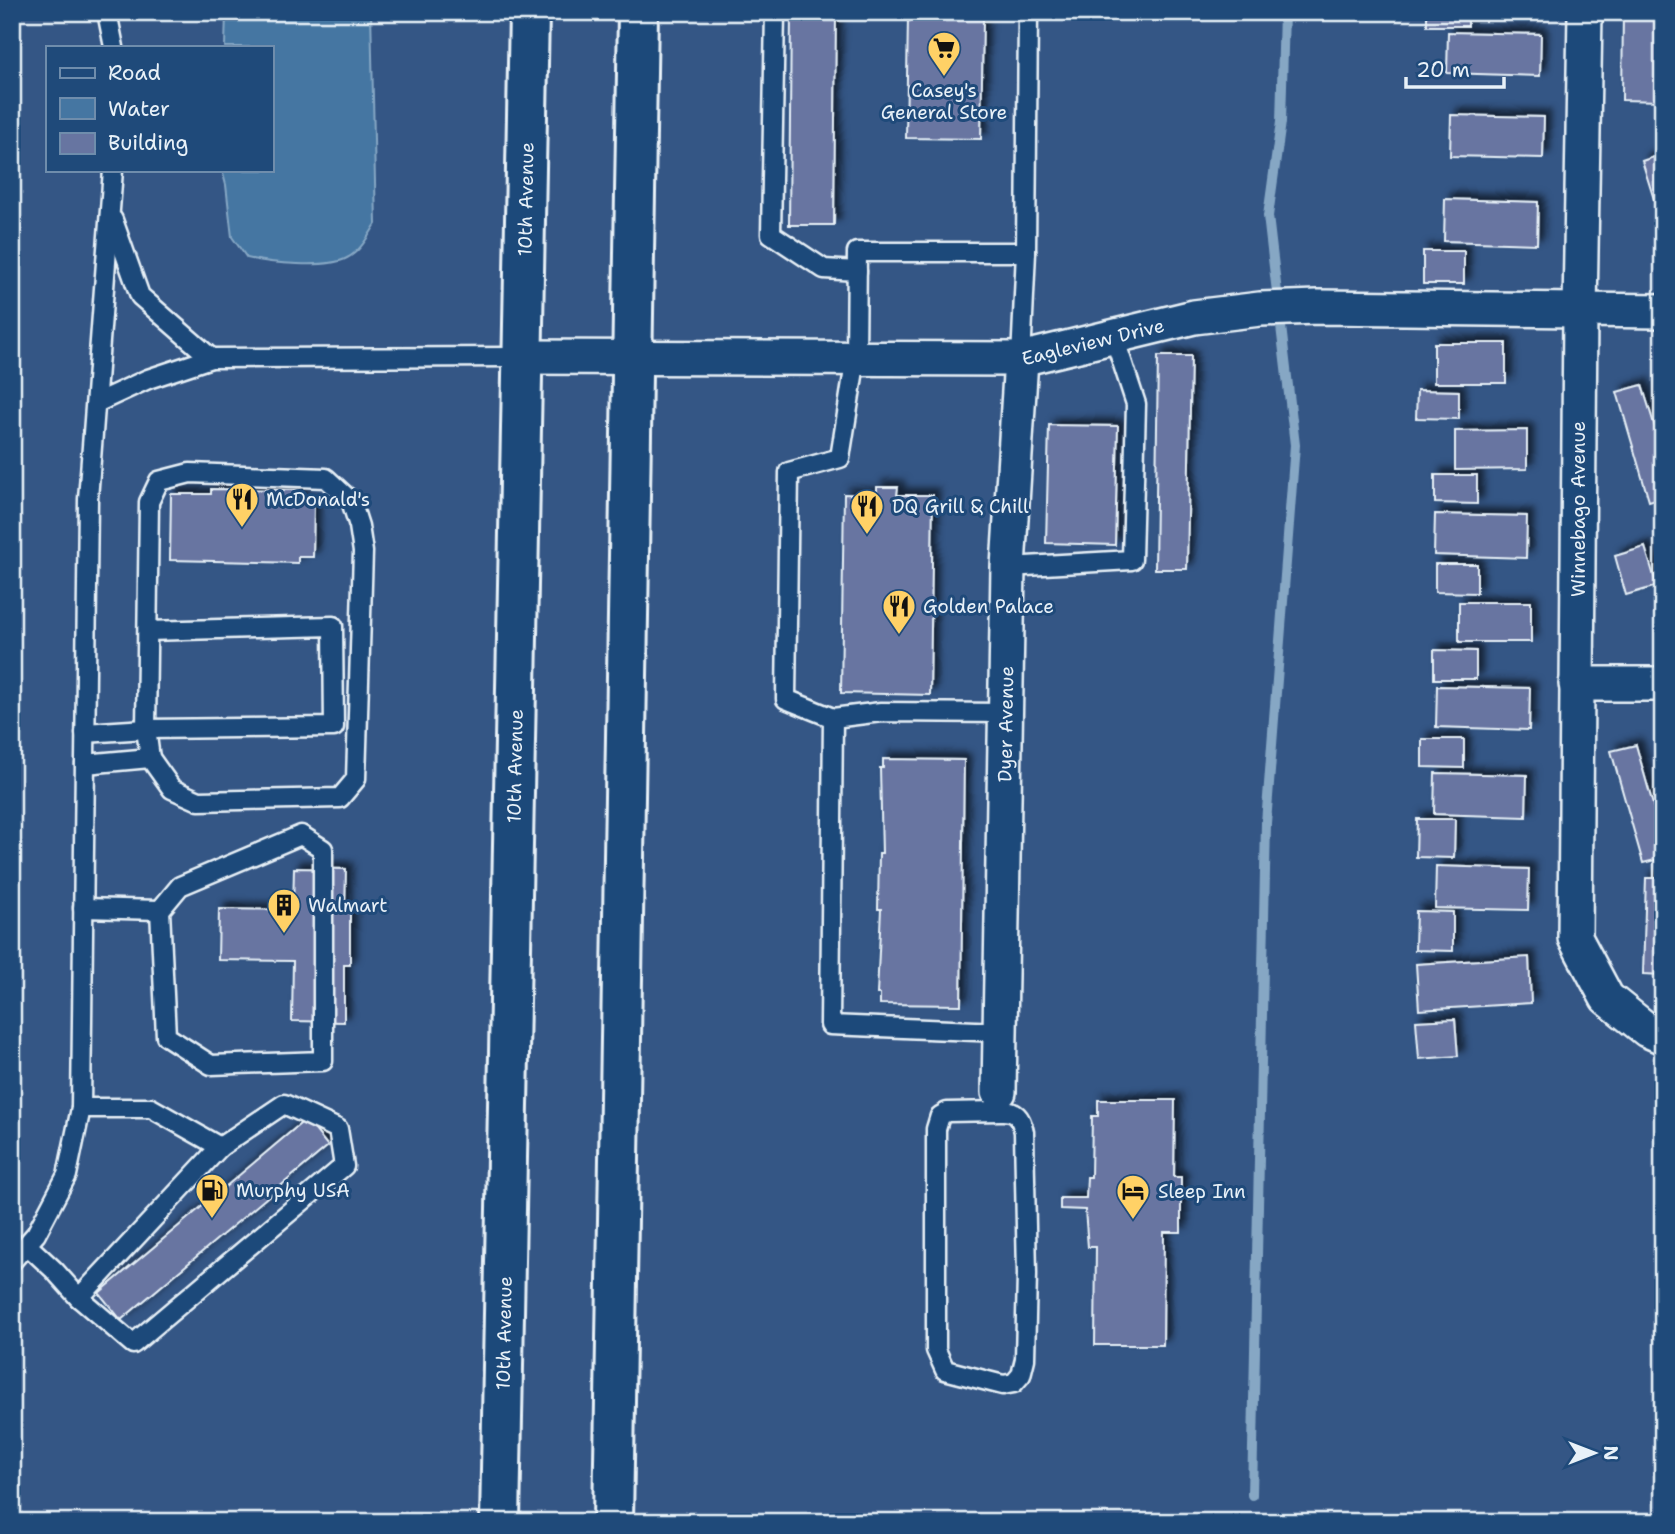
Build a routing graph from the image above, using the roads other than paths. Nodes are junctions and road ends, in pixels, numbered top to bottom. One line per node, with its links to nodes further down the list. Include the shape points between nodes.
1 (107, 12): 7 (lane)
2 (529, 12): 18 (main road, 10th Avenue)
3 (638, 12): 15 (main road)
4 (775, 12): 11 (lane, via 771,234 824,269)
5 (1028, 12): 10 (lane)
6 (1585, 12): 12 (street, Winnebago Avenue)
7 (114, 46)
8 (113, 172): 9 (lane)
9 (111, 213): 17 (lane, via 140,296); 20 (lane)
10 (1026, 252): 11 (lane, via 858,252); 19 (lane)
11 (857, 271): 16 (lane)
12 (1580, 311): 13 (street, Eagleview Drive); 14 (street, Eagleview Drive, via 1260,309 1194,317); 23 (street, Winnebago Avenue)
13 (1663, 311)
14 (1114, 337): 19 (street, Eagleview Drive); 21 (lane, via 1136,404 1132,560)
15 (632, 357): 16 (street, Eagleview Drive); 18 (street, Eagleview Drive); 42 (main road)
16 (856, 357): 19 (street, Eagleview Drive); 26 (lane, via 840,458 789,472 786,699)
17 (211, 358): 18 (lane); 20 (lane)
18 (521, 358): 41 (main road, 10th Avenue)
19 (1021, 359): 21 (street, Dyer Avenue)
20 (96, 403): 28 (lane, via 88,499)
21 (1008, 567): 25 (street, Dyer Avenue)
22 (148, 631): 27 (lane); 27 (lane, via 333,626 334,727); 29 (lane, via 149,502 159,481 190,473 326,478 351,500 363,552 356,779 340,798 200,801 172,789)
23 (1576, 684): 24 (street); 34 (street, Winnebago Avenue, via 1575,938 1607,998)
24 (1663, 684)
25 (1005, 713): 26 (lane, via 881,712); 33 (street, Dyer Avenue)
26 (833, 718): 33 (lane, via 830,1025)
27 (146, 729): 28 (lane); 29 (lane)
28 (85, 733): 30 (lane)
29 (150, 758): 30 (lane)
30 (85, 764): 31 (lane)
31 (83, 908): 32 (lane); 36 (lane)
32 (160, 910): 32 (lane, via 166,1036 211,1065 323,1061 323,849 301,835 180,886)
33 (1000, 1032): 35 (street, Dyer Avenue)
34 (1663, 1037)
35 (999, 1102): 35 (lane, via 947,1112 940,1116 936,1129 936,1350 945,1370 1003,1385 1014,1383 1021,1375 1025,1359 1026,1248 1024,1132 1021,1119)
36 (81, 1108): 37 (lane, via 151,1108); 38 (lane, via 67,1175)
37 (220, 1147): 40 (lane); 40 (lane, via 284,1104 338,1129 344,1166 133,1344)
38 (27, 1245): 39 (lane); 40 (lane)
39 (12, 1261)
40 (79, 1298)
41 (500, 1522)
42 (612, 1522)

